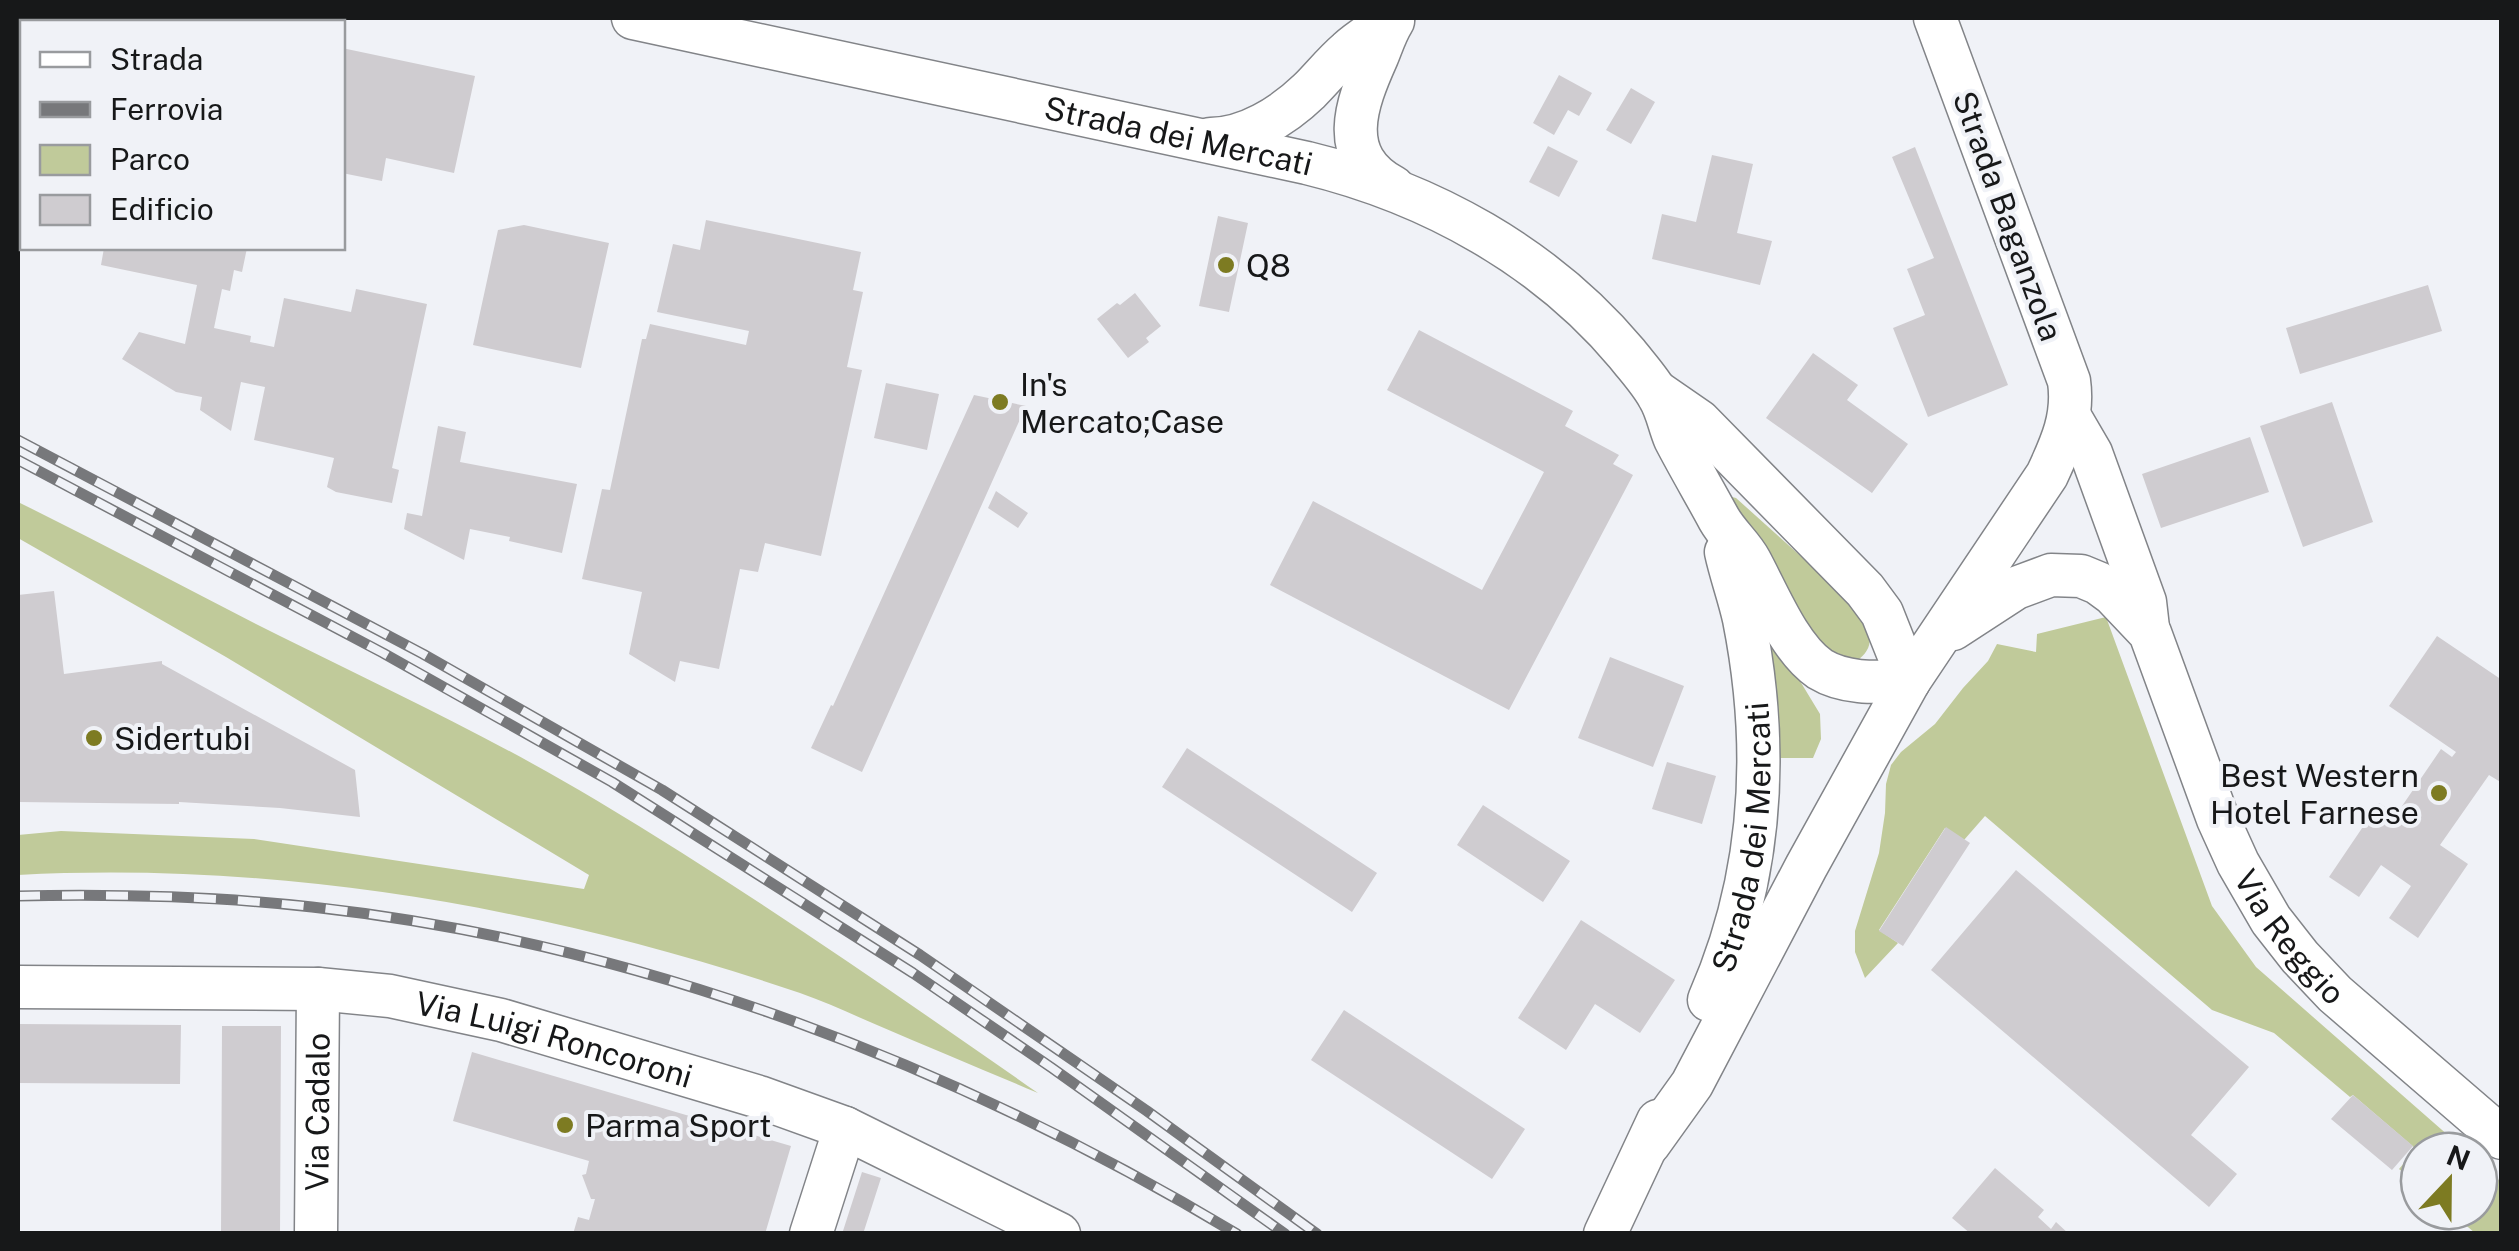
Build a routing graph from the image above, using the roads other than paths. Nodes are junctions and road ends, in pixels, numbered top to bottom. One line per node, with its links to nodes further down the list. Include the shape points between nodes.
1 (633, 18): 6 (street, Strada dei Mercati)
2 (1394, 18): 6 (street, via 1257,127 1226,138); 7 (street, via 1364,84 1355,128 1369,169)
3 (1912, 18): 5 (street)
4 (1935, 18): 5 (street, Strada Baganzola)
5 (1967, 102): 9 (street, Strada Baganzola, via 2069,381)
6 (1186, 136): 7 (street, Strada dei Mercati)
7 (1398, 190): 8 (street, Strada dei Mercati, via 1542,274 1604,328)
8 (1657, 392): 10 (street, Strada dei Mercati); 13 (street, Strada dei Mercati, via 1700,422 1858,583 1882,613)
9 (2070, 417): 11 (street, Strada Baganzola, via 2091,453); 12 (street, Strada Baganzola, via 2046,475)
10 (1719, 518): 13 (street, Strada dei Mercati, via 1811,662 1840,678); 18 (street, Strada dei Mercati, via 1752,663 1757,821 1732,945)
11 (2150, 633): 12 (street, Via Reggio, via 2106,588 2059,574 2016,588); 17 (street, Via Reggio, via 2218,819 2271,920 2335,994)
12 (1936, 640): 13 (street, Strada Baganzola)
13 (1909, 681): 18 (street, Strada dei Mercati, via 1692,1084)
14 (18, 987): 15 (street, Via Luigi Roncoroni)
15 (318, 988): 16 (street, Via Luigi Roncoroni, via 402,998 519,1025); 19 (street, Via Cadalo)
16 (845, 1128): 20 (street); 21 (street, Via Luigi Roncoroni)
17 (2502, 1138)
18 (1649, 1144): 22 (street, Strada dei Mercati)
19 (316, 1234)
20 (811, 1234)
21 (1059, 1234)
22 (1605, 1234)

